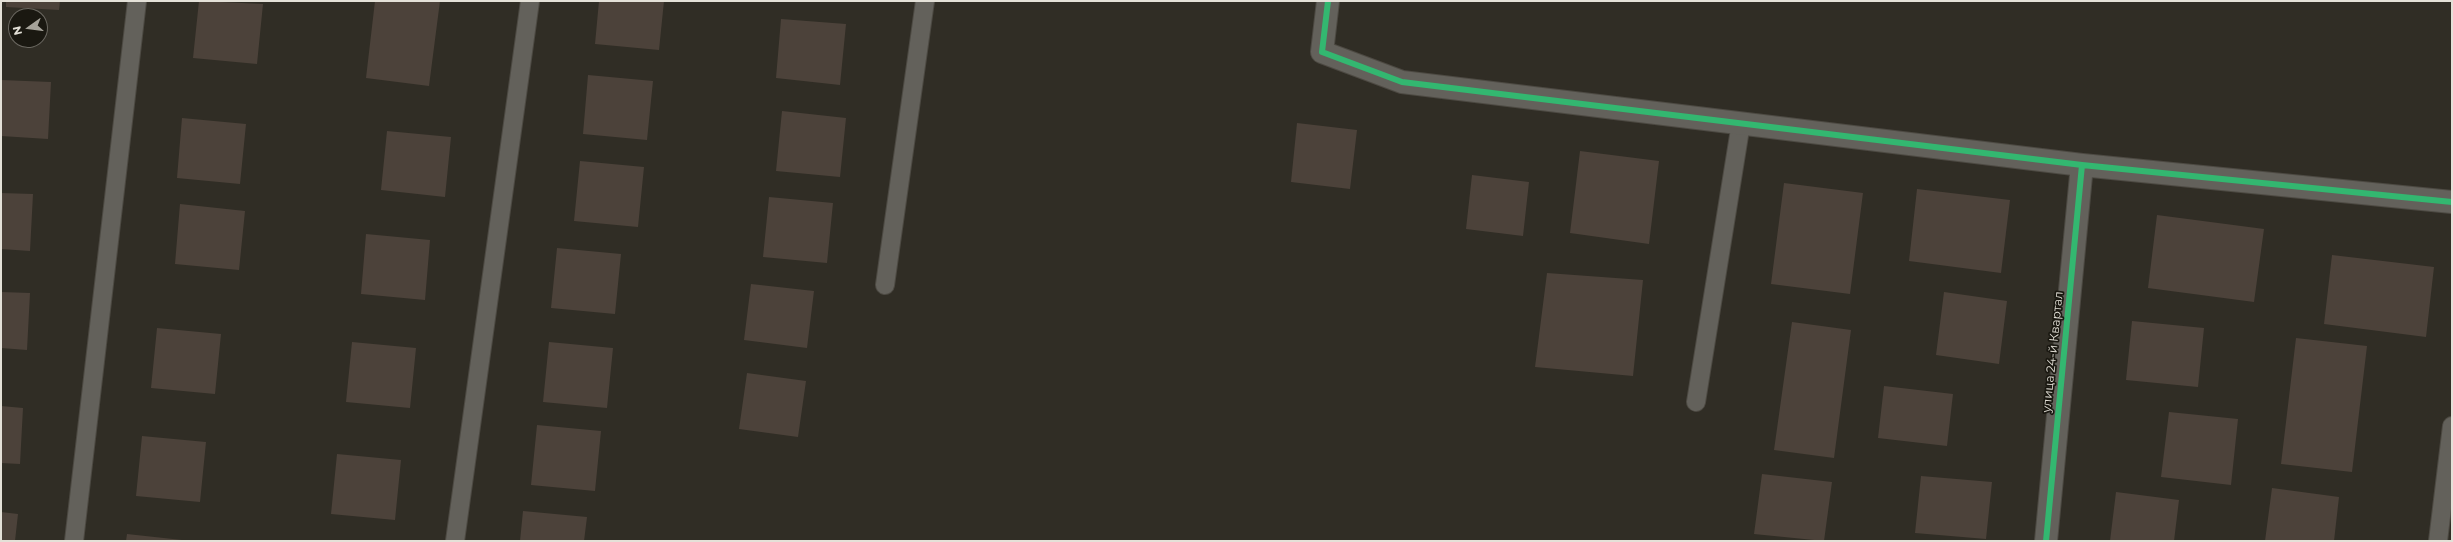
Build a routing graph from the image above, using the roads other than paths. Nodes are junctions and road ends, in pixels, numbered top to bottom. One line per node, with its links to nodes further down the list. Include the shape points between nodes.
1 (137, 1): 11 (lane)
2 (530, 1): 12 (lane)
3 (925, 1): 8 (lane)
4 (1328, 1): 5 (street, via 1322,52 1402,82)
5 (1741, 123): 6 (street); 9 (lane)
6 (2082, 165): 7 (street); 13 (street, улица 24-й Квартал)
7 (2452, 202)
8 (885, 285)
9 (1696, 402)
10 (2452, 426): 14 (lane)
11 (74, 541)
12 (455, 541)
13 (2046, 541)
14 (2438, 541)

